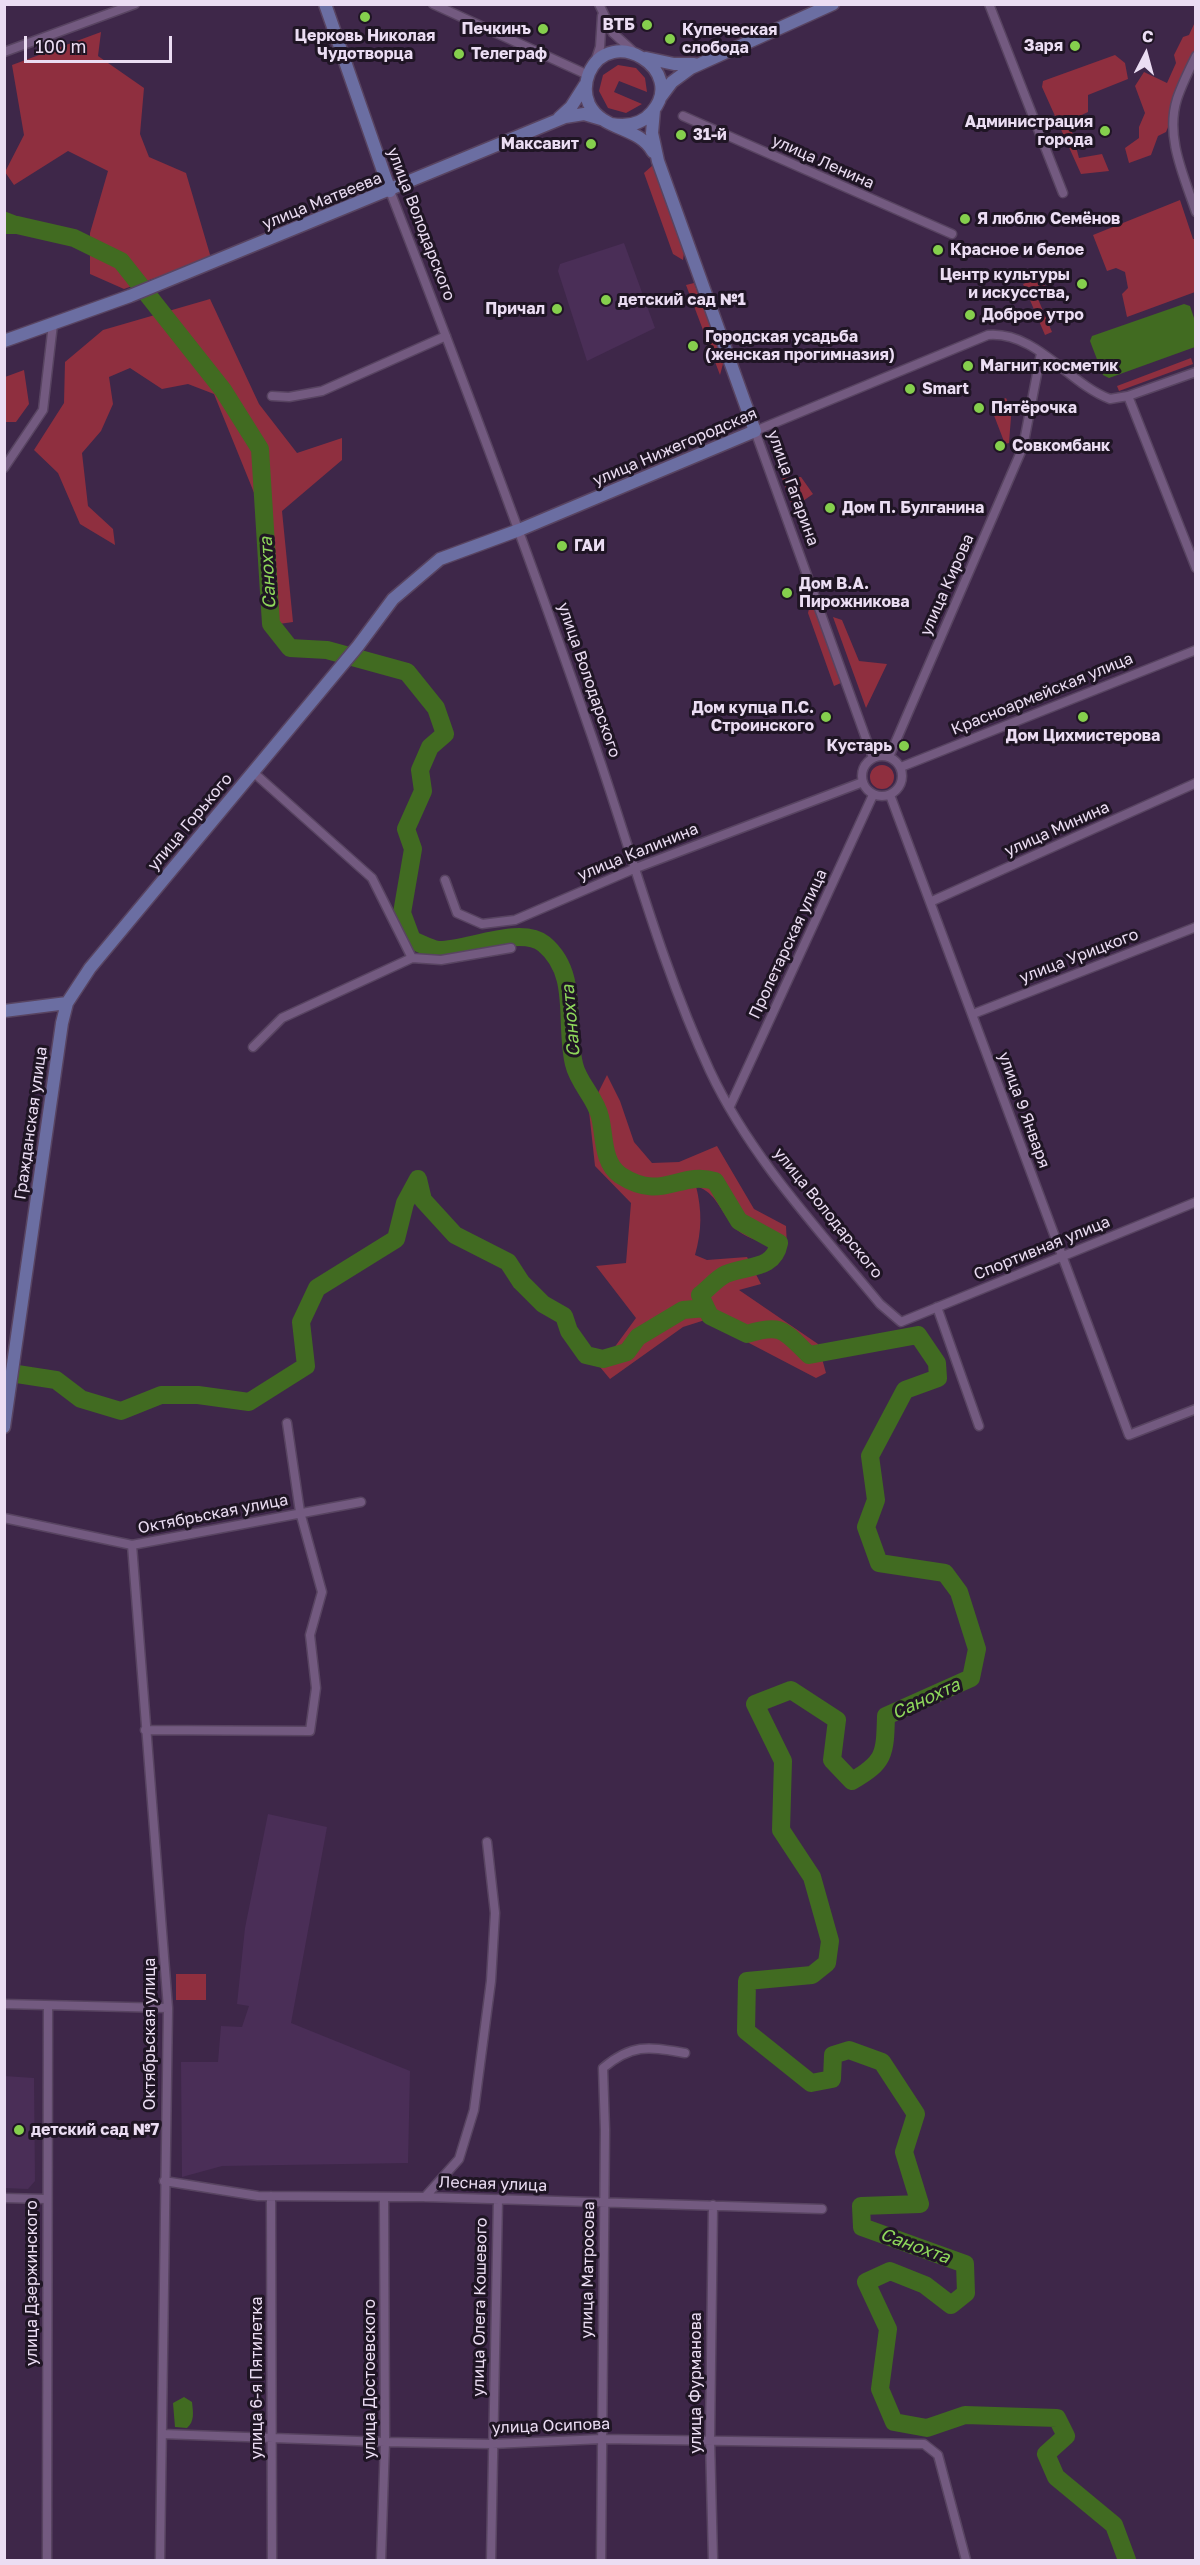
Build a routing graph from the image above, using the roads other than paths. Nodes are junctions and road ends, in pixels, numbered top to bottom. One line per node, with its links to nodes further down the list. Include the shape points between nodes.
1 (135, 4): 7 (street)
2 (433, 4): 11 (street)
3 (833, 4): 10 (street)
4 (989, 4): 18 (street)
5 (600, 7): 8 (street, via 614,33); 11 (street, via 603,29)
6 (325, 8): 17 (street, улица Володарского)
7 (4, 52)
8 (639, 55): 10 (street, via 674,64); 11 (street, via 614,52 605,56); 12 (street, via 657,72 660,81)
9 (1196, 56): 19 (street, via 1175,105 1173,126 1176,149)
10 (704, 62): 12 (street, via 682,73)
11 (589, 75): 14 (street, via 570,107); 15 (street, via 588,102)
12 (656, 105): 15 (street, via 633,125); 16 (street, via 652,133)
13 (683, 116): 20 (street, улица Ленина)
14 (553, 122): 15 (street, via 576,114); 17 (street, улица Матвеева)
15 (606, 122): 16 (street, via 644,140)
16 (658, 161): 28 (street, улица Гагарина)
17 (390, 191): 21 (street, улица Матвеева); 22 (street, улица Володарского)
18 (1063, 193)
19 (1196, 212)
20 (952, 234)
21 (53, 324): 23 (street, улица Матвеева); 29 (street, via 43,410)
22 (446, 336): 26 (street, via 322,391 289,398); 30 (street, улица Володарского)
23 (4, 341)
24 (1037, 351): 27 (street, улица Нижегородская, via 1105,397); 28 (street, улица Нижегородская, via 1013,339 988,335); 34 (street, улица Кирова, via 1023,447)
25 (1196, 372): 27 (street)
26 (272, 396)
27 (1128, 396): 31 (street)
28 (754, 431): 30 (street, улица Нижегородская); 35 (street, улица Гагарина)
29 (4, 468)
30 (519, 530): 32 (street, улица Нижегородская, via 440,560 393,599); 42 (street, улица Володарского)
31 (1196, 568)
32 (358, 646): 37 (street, улица Горького)
33 (1196, 650): 36 (street, Красноармейская улица)
34 (889, 757): 35 (street); 36 (street)
35 (873, 758): 38 (street, via 865,766)
36 (901, 767): 41 (street, via 902,780)
37 (253, 772): 47 (street, via 372,878); 48 (street, улица Горького, via 90,968)
38 (863, 782): 40 (street); 42 (street, улица Калинина)
39 (1196, 783): 44 (street, улица Минина)
40 (873, 795): 41 (street); 52 (street, Пролетарская улица)
41 (890, 795): 44 (street, улица 9 Января)
42 (636, 868): 43 (street, улица Калинина, via 515,920 482,924 457,913); 52 (street, улица Володарского, via 710,1072)
43 (445, 880)
44 (930, 902): 50 (street, улица 9 Января)
45 (1196, 927): 50 (street, улица Урицкого)
46 (512, 948): 47 (street, via 441,960)
47 (412, 958): 51 (street, via 282,1018)
48 (67, 1003): 49 (street); 60 (street, Гражданская улица)
49 (4, 1011)
50 (973, 1014): 54 (street, улица 9 Января)
51 (253, 1047)
52 (730, 1106): 56 (street, улица Володарского, via 772,1173)
53 (1196, 1202): 54 (street, Спортивная улица)
54 (1062, 1256): 55 (street, Спортивная улица); 57 (street, улица 9 Января, via 1129,1434)
55 (938, 1307): 56 (street, Спортивная улица); 59 (street)
56 (900, 1323)
57 (1196, 1409)
58 (287, 1423): 62 (street)
59 (979, 1426)
60 (4, 1427)
61 (361, 1502): 62 (street, Октябрьская улица)
62 (300, 1512): 64 (street, Октябрьская улица); 65 (street, via 322,1592 310,1635 316,1688 310,1731)
63 (4, 1518): 64 (street, Октябрьская улица)
64 (132, 1545): 65 (street, Октябрьская улица)
65 (145, 1730): 69 (street, Октябрьская улица)
66 (487, 1842): 74 (street, via 495,1913 491,1981 474,2110 459,2159)
67 (4, 2004): 68 (street)
68 (48, 2006): 69 (street); 76 (street, улица Дзержинского)
69 (168, 2008): 71 (street, Октябрьская улица)
70 (685, 2053): 78 (street, улица Матросова, via 646,2047 617,2057 603,2068)
71 (164, 2181): 72 (street, Лесная улица); 81 (street, Октябрьская улица)
72 (271, 2196): 73 (street, Лесная улица); 82 (street, улица 6-я Пятилетка)
73 (384, 2197): 74 (street, Лесная улица); 85 (street, улица Достоевского)
74 (425, 2197): 77 (street, Лесная улица)
75 (4, 2198): 76 (street)
76 (46, 2199): 87 (street, улица Дзержинского)
77 (498, 2199): 78 (street, Лесная улица); 86 (street, улица Олега Кошевого)
78 (604, 2202): 79 (street, Лесная улица); 83 (street, улица Матросова)
79 (713, 2205): 80 (street, Лесная улица); 84 (street, улица Фурманова)
80 (822, 2209)
81 (162, 2434): 82 (street, улица Осипова); 88 (street, Октябрьская улица)
82 (272, 2439): 85 (street, улица Осипова); 89 (street, улица 6-я Пятилетка)
83 (602, 2439): 84 (street, улица Осипова); 86 (street, улица Осипова); 92 (street, улица Матросова)
84 (710, 2440): 93 (street, улица Фурманова); 94 (street, улица Осипова, via 924,2444 938,2455)
85 (385, 2442): 86 (street, улица Осипова); 90 (street, улица Достоевского)
86 (492, 2444): 91 (street, улица Олега Кошевого)
87 (47, 2560)
88 (160, 2560)
89 (272, 2560)
90 (381, 2560)
91 (491, 2560)
92 (601, 2560)
93 (713, 2560)
94 (966, 2560)

